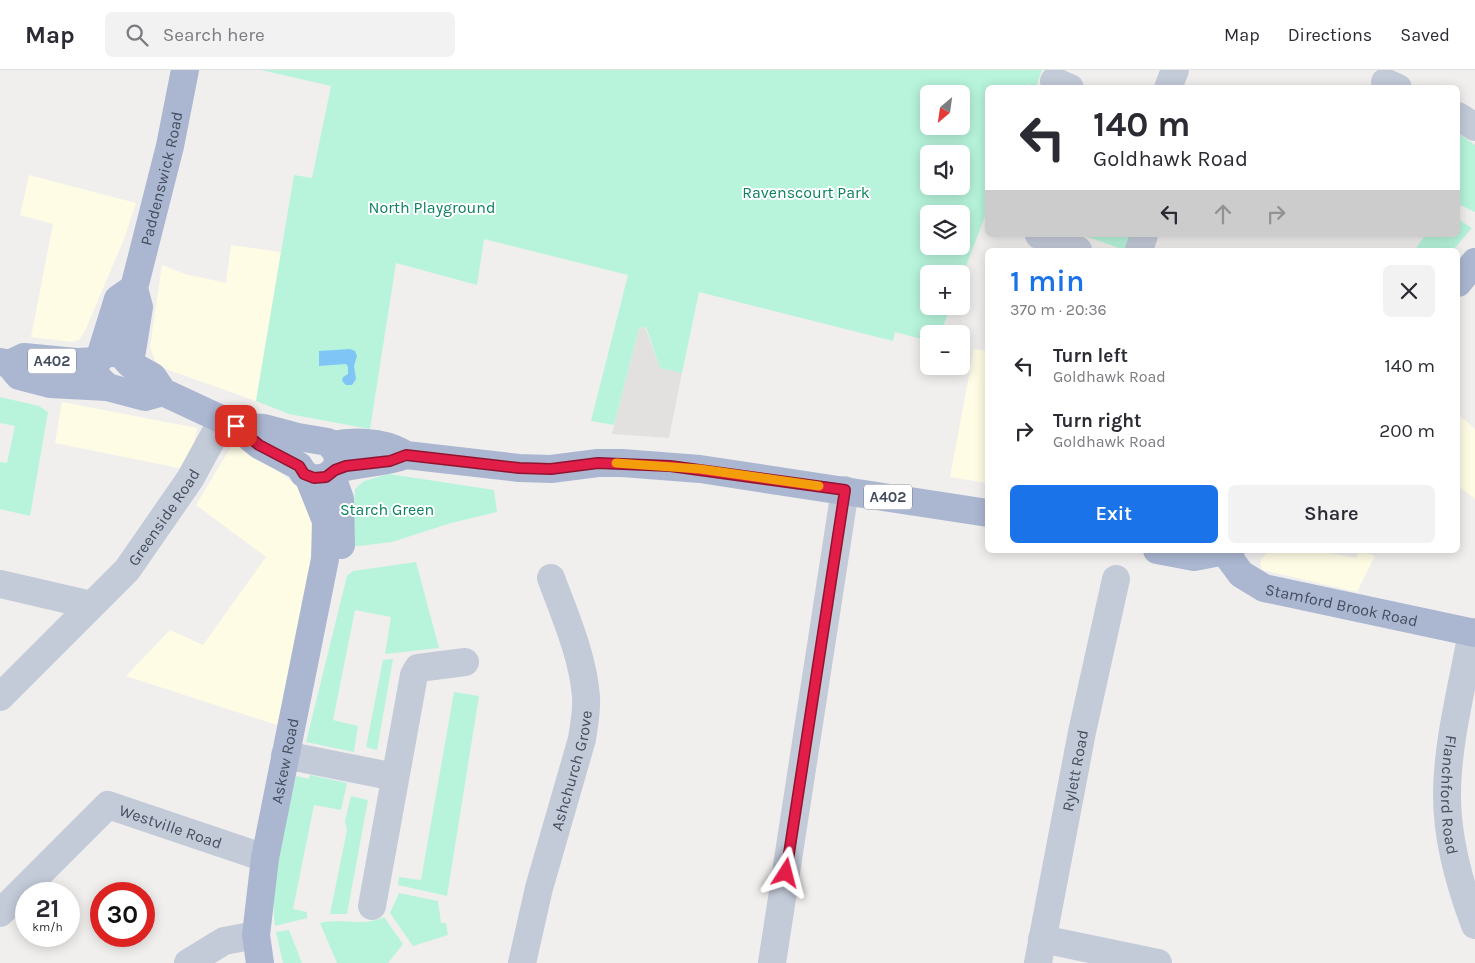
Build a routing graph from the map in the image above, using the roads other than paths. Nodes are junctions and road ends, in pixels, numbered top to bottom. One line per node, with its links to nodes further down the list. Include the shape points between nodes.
1 (185, 70): 8 (main road, Paddenswick Road, via 166,165)
2 (1175, 70): 3 (street)
3 (1169, 85)
4 (1044, 237): 5 (street)
5 (1073, 248)
6 (1475, 262): 7 (main road)
7 (1460, 281)
8 (134, 288): 9 (main road, via 118,299); 10 (main road, Paddenswick Road, via 139,307)
9 (99, 359): 10 (main road, via 111,352); 11 (main road, A402, via 76,362 24,357); 12 (main road, via 96,376)
10 (129, 362): 12 (main road, via 127,381 122,386); 13 (main road, via 153,377)
11 (5, 363): 12 (main road, A402, via 20,376 50,384)
12 (109, 388): 13 (main road, A402, via 145,397)
13 (163, 392): 14 (main road)
14 (230, 423): 15 (main road, via 264,428); 24 (street, Greenside Road, via 129,568)
15 (319, 462): 16 (main road, A402, via 360,442 392,447 406,455 519,468 551,469 598,463 670,466); 28 (main road, Askew Road, via 326,521 325,559)
16 (845, 490): 17 (main road, A402); 39 (street)
17 (985, 513)
18 (1173, 553): 19 (main road, via 1194,557)
19 (1212, 553)
20 (1227, 553): 25 (main road, Stamford Brook Road, via 1241,574 1264,588)
21 (551, 578): 38 (street, Ashchurch Grove, via 584,679 586,715)
22 (1116, 579): 35 (street, Rylett Road, via 1082,732)
23 (0, 584): 24 (street)
24 (91, 605): 27 (street, Greenside Road)
25 (1474, 633): 33 (street, Flanchford Road, via 1452,741 1447,795 1452,852)
26 (465, 662): 29 (street, via 418,668)
27 (0, 697)
28 (285, 755): 29 (street); 30 (main road, Askew Road)
29 (395, 777): 31 (street)
30 (265, 858): 32 (street, Westville Road, via 108,805); 34 (main road, Askew Road)
31 (372, 906)
32 (0, 913)
33 (1475, 925)
34 (256, 935): 36 (street, via 224,941); 37 (main road, Askew Road)
35 (1040, 951): 40 (street)
36 (188, 963)
37 (260, 963)
38 (522, 963)
39 (772, 963)
40 (1158, 963)

